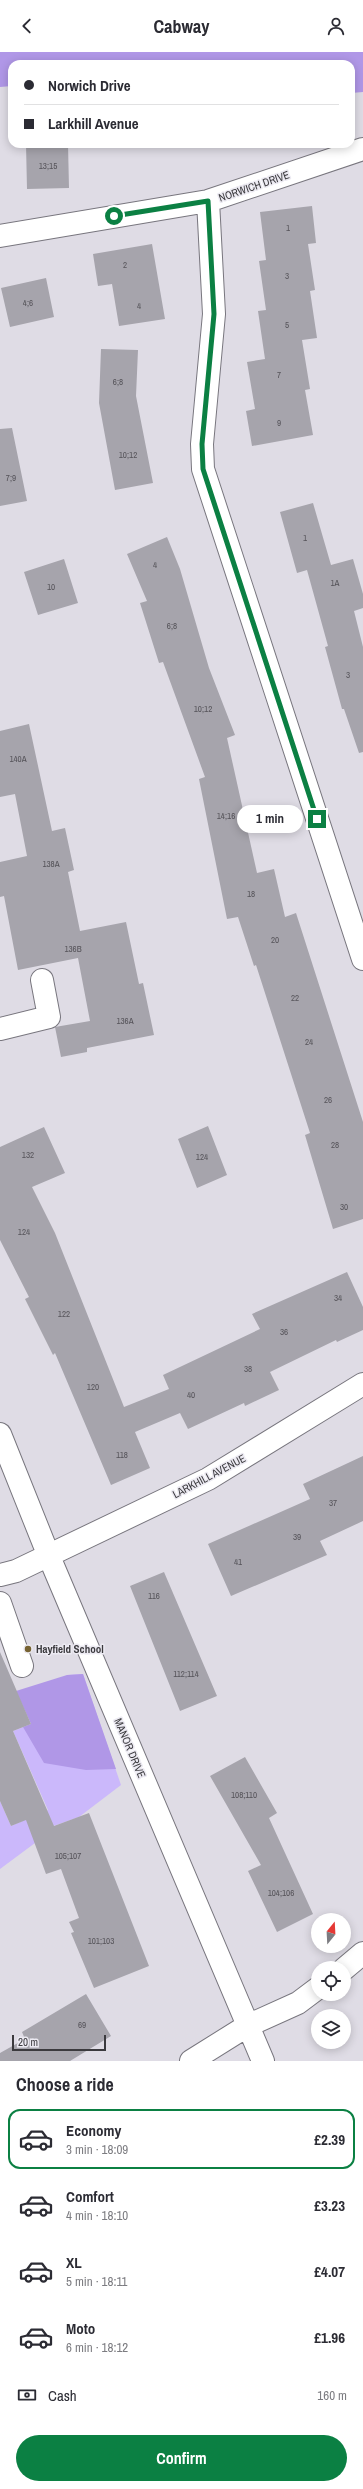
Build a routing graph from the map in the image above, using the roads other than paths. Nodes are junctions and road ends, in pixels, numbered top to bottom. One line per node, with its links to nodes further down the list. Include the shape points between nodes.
1 (363, 149): 2 (street, NORWICH DRIVE)
2 (208, 201): 3 (street, NORWICH DRIVE); 4 (street, via 214,314 202,444 203,469)
3 (0, 236)
4 (363, 959)
5 (42, 980): 6 (street, via 49,1017)
6 (0, 1029)
7 (363, 1384): 9 (street, LARKHILL AVENUE, via 208,1479)
8 (0, 1434): 9 (street, MANOR DRIVE)
9 (48, 1554): 10 (street, LARKHILL AVENUE, via 16,1571); 16 (street, MANOR DRIVE)
10 (0, 1574)
11 (0, 1602): 12 (street)
12 (22, 1666)
13 (363, 1953): 14 (street)
14 (351, 1963)
15 (311, 1993): 16 (street, via 298,2003)
16 (247, 2026): 17 (street); 18 (street, MANOR DRIVE)
17 (191, 2061)
18 (263, 2061)

